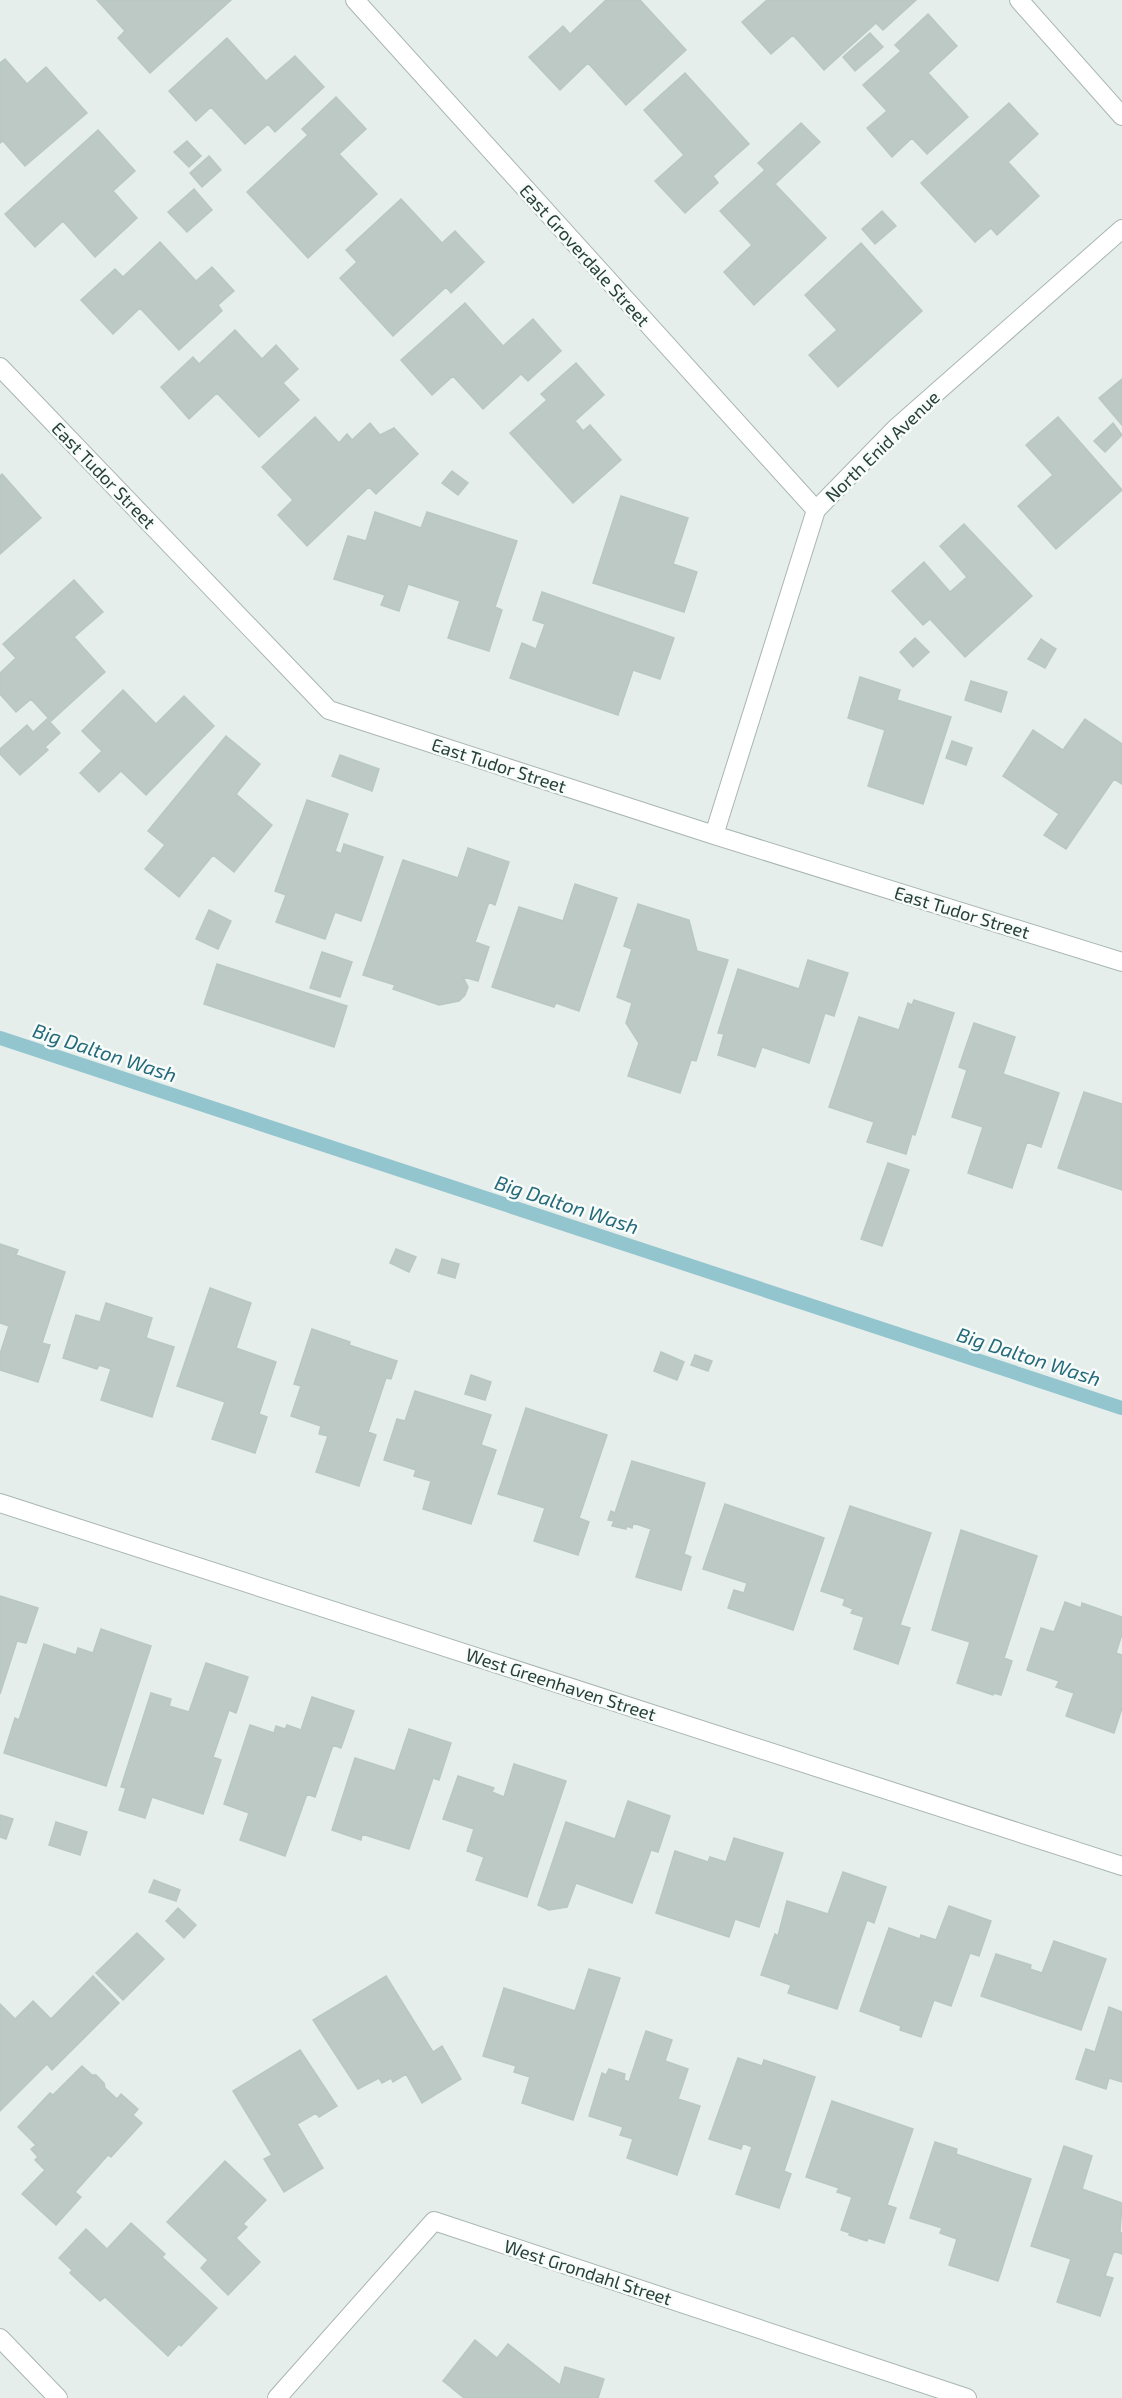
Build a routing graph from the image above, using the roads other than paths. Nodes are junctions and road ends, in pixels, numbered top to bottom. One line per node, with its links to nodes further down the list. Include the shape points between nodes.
1 (355, 0): 6 (street, East Groverdale Street)
2 (1019, 0): 3 (street)
3 (1122, 116)
4 (1122, 229): 6 (street, North Enid Avenue, via 896,428)
5 (0, 367): 7 (street, East Tudor Street, via 329,710)
6 (816, 510): 7 (street, North Enid Avenue)
7 (714, 835): 8 (street, East Tudor Street)
8 (1122, 962)
9 (0, 1503): 10 (street, West Greenhaven Street)
10 (1122, 1866)
11 (0, 2338): 12 (street)
12 (58, 2398)
13 (277, 2398): 14 (street, West Grondahl Street, via 434,2221)
14 (967, 2398)

